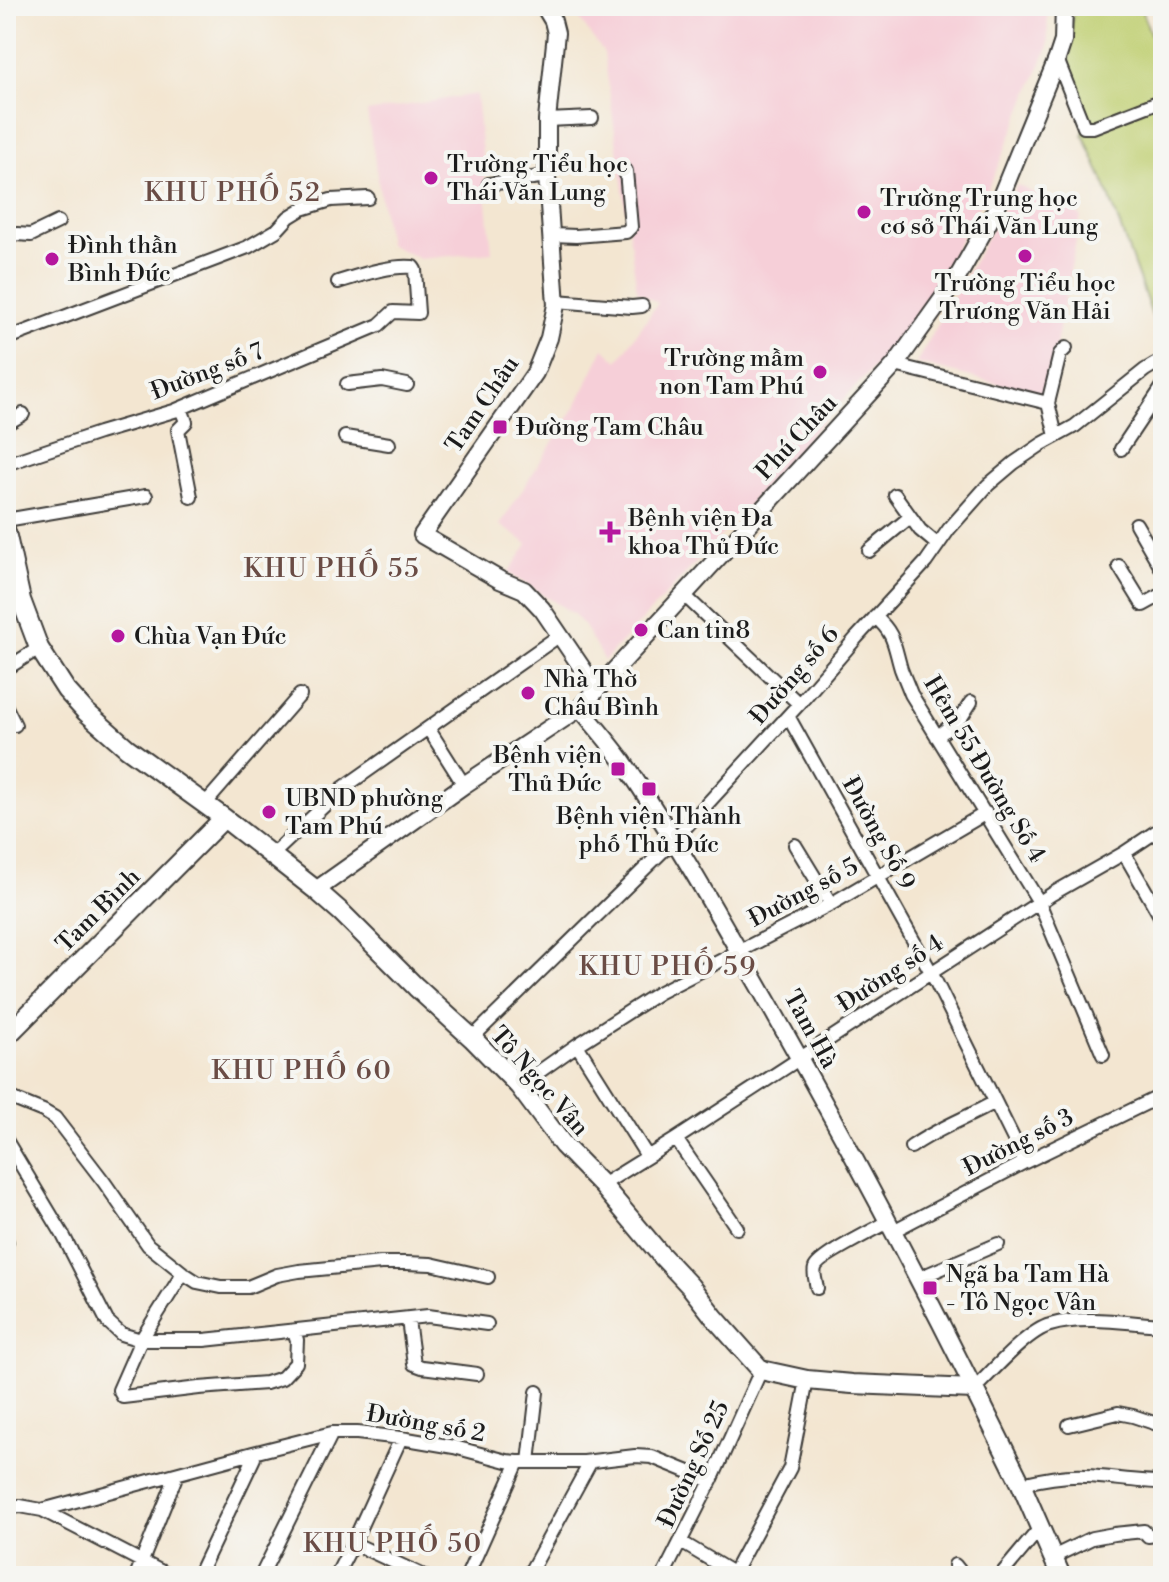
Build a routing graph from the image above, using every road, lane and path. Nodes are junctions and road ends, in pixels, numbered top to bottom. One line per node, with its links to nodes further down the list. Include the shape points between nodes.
1 (544, 6): 6 (street, Tam Châu, via 556,33)
2 (1064, 6): 3 (street, Phú Châu)
3 (1057, 59): 4 (street, via 1084,127); 20 (street, Phú Châu, via 995,211 956,280)
4 (1163, 100)
5 (592, 118): 6 (street)
6 (547, 120): 8 (street, Tam Châu)
7 (626, 171): 12 (street, via 629,230)
8 (547, 176): 9 (street); 12 (street, Tam Châu)
9 (489, 184)
10 (368, 198): 17 (street, via 331,200 302,209 248,247)
11 (58, 222): 13 (street, via 31,235)
12 (553, 235): 15 (street, Tam Châu)
13 (6, 238)
14 (338, 282): 25 (street, Đường số 7, via 413,267 418,313 393,312 379,325)
15 (556, 301): 16 (street); 47 (street, Tam Châu, via 535,373 422,535 524,590)
16 (642, 306)
17 (6, 339)
18 (1066, 348): 24 (street)
19 (1163, 363): 28 (street, Đường số 6, via 1145,370)
20 (895, 365): 24 (street); 44 (street, Phú Châu)
21 (347, 384): 22 (street, via 382,380)
22 (407, 385)
23 (1163, 386): 31 (street)
24 (1048, 403): 28 (street)
25 (181, 408): 32 (street, Đường số 7); 35 (street, via 186,422 178,430)
26 (23, 414): 27 (street)
27 (6, 424)
28 (1056, 436): 40 (street, Đường số 6, via 988,485)
29 (345, 437): 30 (street)
30 (389, 444)
31 (1121, 449)
32 (6, 464)
33 (895, 495): 36 (street)
34 (146, 496): 37 (street)
35 (191, 497)
36 (910, 517): 40 (street); 41 (street)
37 (6, 520)
38 (1136, 524): 43 (street)
39 (6, 532): 48 (main road, Tô Ngọc Vân, via 21,600)
40 (938, 545): 46 (street, Đường số 6)
41 (869, 551)
42 (1119, 566): 45 (street, via 1143,605)
43 (1163, 571)
44 (683, 594): 50 (street, Phú Châu); 53 (street)
45 (1163, 594)
46 (875, 617): 53 (street, Đường số 6); 59 (street, Hẻm 55 Đường Số 4, via 887,626 911,694)
47 (560, 635): 50 (street, Tam Châu); 58 (street)
48 (39, 648): 49 (street); 61 (main road, Tô Ngọc Vân, via 86,712)
49 (7, 666)
50 (597, 690): 55 (street, Phú Châu)
51 (300, 695): 61 (street)
52 (971, 702): 59 (street)
53 (799, 704): 56 (street, Đường số 6)
54 (6, 707): 57 (street)
55 (580, 708): 60 (street, Phú Châu); 65 (street, Tam Hà, via 620,758)
56 (788, 716): 65 (street, Đường số 6); 69 (street, Đường Số 9)
57 (15, 725)
58 (428, 728): 60 (street); 68 (street, via 343,788)
59 (937, 737): 62 (street, Hẻm 55 Đường Số 4)
60 (464, 785): 70 (street, Phú Châu)
61 (205, 804): 63 (main road, Tô Ngọc Vân)
62 (986, 813): 69 (street, Đường số 5); 71 (street, Hẻm 55 Đường Số 4)
63 (224, 818): 68 (main road, Tô Ngọc Vân); 76 (main road, Tam Bình)
64 (1163, 827): 67 (street, Đường số 4)
65 (673, 841): 74 (street, Tam Hà); 77 (street, Đường số 6)
66 (795, 845): 72 (street)
67 (1124, 853): 71 (street, Đường số 4); 73 (street)
68 (271, 856): 70 (main road, Tô Ngọc Vân)
69 (878, 877): 72 (street, Đường số 5); 75 (street, Đường Số 9)
70 (316, 890): 77 (main road, Tô Ngọc Vân)
71 (1039, 902): 75 (street, Đường số 4); 79 (street, Hẻm 55 Đường Số 4)
72 (831, 904): 74 (street, Đường số 5)
73 (1163, 921)
74 (739, 951): 78 (street, Đường số 5, via 658,993); 80 (street, Tam Hà)
75 (931, 972): 80 (street, Đường số 4); 84 (street, Đường Số 9)
76 (6, 1037)
77 (472, 1038): 81 (main road, Tô Ngọc Vân)
78 (577, 1045): 81 (street, Đường số 5); 88 (street)
79 (1103, 1055)
80 (800, 1058): 85 (street, Đường số 4); 91 (street, Tam Hà)
81 (519, 1086): 90 (main road, Tô Ngọc Vân, via 563,1145)
82 (1163, 1095): 89 (street, Đường số 3)
83 (6, 1096): 94 (street, via 55,1118 148,1245)
84 (995, 1102): 87 (street); 89 (street, Đường Số 9)
85 (676, 1139): 88 (street, Đường số 4); 92 (street)
86 (6, 1140): 102 (street, via 107,1321 121,1334)
87 (911, 1147)
88 (647, 1156): 90 (street, Đường số 4)
89 (1025, 1162): 91 (street, Đường số 3)
90 (602, 1185): 103 (main road, Tô Ngọc Vân)
91 (891, 1226): 96 (street, Tam Hà); 97 (street, Đường số 3, via 818,1262)
92 (737, 1228)
93 (998, 1244): 96 (street)
94 (183, 1273): 95 (street, via 221,1287 248,1287 299,1271 381,1263 431,1264); 102 (street)
95 (488, 1277)
96 (919, 1278): 106 (street, Tam Hà)
97 (817, 1288)
98 (408, 1320): 99 (street, via 428,1316); 101 (street); 104 (street, via 414,1364)
99 (487, 1324)
100 (1163, 1325): 106 (street, via 1047,1325)
101 (294, 1331): 102 (street); 102 (street, via 296,1363 282,1378 123,1397 119,1390)
102 (141, 1340)
103 (761, 1370): 105 (main road); 116 (street, Đường Số 25)
104 (477, 1374)
105 (807, 1380): 106 (main road); 128 (street, via 790,1468)
106 (974, 1389): 118 (main road)
107 (537, 1392): 114 (street)
108 (1069, 1425): 109 (street, via 1118,1413)
109 (1163, 1426)
110 (332, 1433): 111 (street, Đường số 2); 112 (street, Đường số 2); 132 (street)
111 (401, 1438): 114 (street, Đường số 2); 124 (street)
112 (253, 1453): 115 (street, Đường số 2); 131 (street)
113 (591, 1461): 114 (street, Đường số 2); 116 (street, Đường số 2, via 652,1457); 136 (street)
114 (524, 1462): 135 (street)
115 (177, 1474): 120 (street, Đường số 2); 126 (street)
116 (711, 1481): 123 (street, Đường Số 25)
117 (1163, 1482): 118 (street, via 1057,1476)
118 (1021, 1484): 121 (main road)
119 (6, 1508): 120 (street)
120 (42, 1510): 126 (street)
121 (1041, 1527): 125 (main road); 139 (street)
122 (1163, 1534): 125 (street, via 1101,1536)
123 (681, 1542): 128 (street); 137 (street, Đường Số 25)
124 (353, 1543): 133 (street); 134 (street)
125 (1053, 1557): 140 (main road)
126 (143, 1563): 129 (street); 130 (street)
127 (955, 1565): 138 (street)
128 (735, 1575)
129 (136, 1576)
130 (170, 1576)
131 (198, 1576)
132 (261, 1576)
133 (336, 1576)
134 (424, 1576)
135 (467, 1576)
136 (528, 1576)
137 (663, 1576)
138 (964, 1576)
139 (1000, 1576)
140 (1061, 1576)

